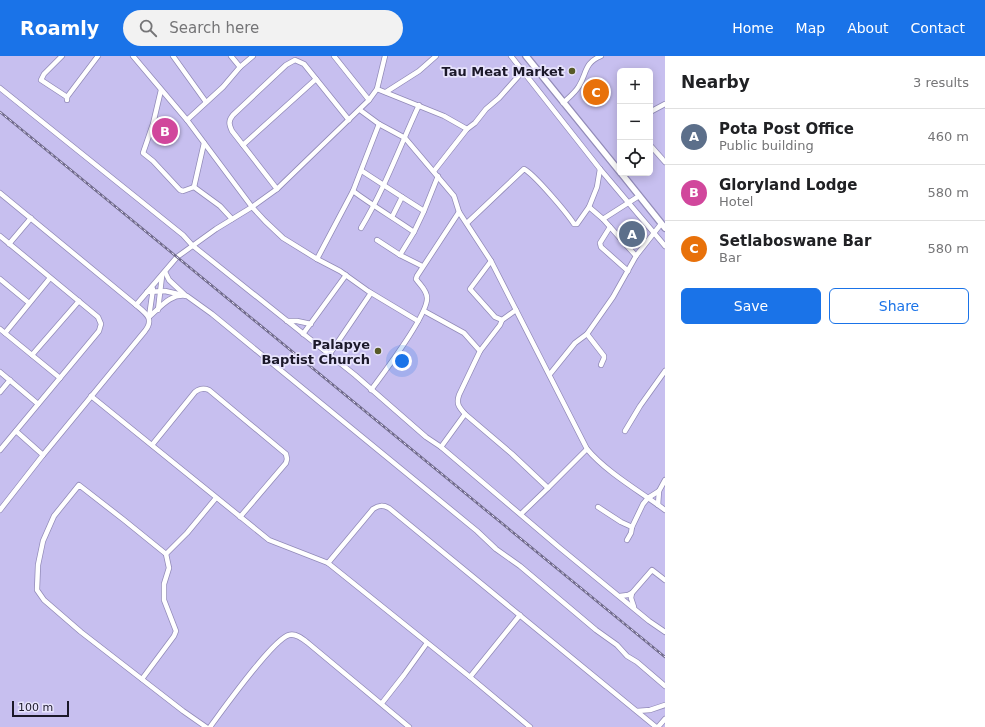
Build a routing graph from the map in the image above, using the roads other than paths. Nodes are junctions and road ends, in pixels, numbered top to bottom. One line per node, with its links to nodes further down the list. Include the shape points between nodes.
1 (62, 56): 12 (street, via 41,80 67,98)
2 (133, 56): 18 (street)
3 (173, 56): 21 (street)
4 (231, 56): 13 (street)
5 (253, 56): 13 (street)
6 (334, 56): 20 (street)
7 (384, 56): 17 (street)
8 (436, 56): 19 (street, via 419,71)
9 (511, 56): 14 (street)
10 (526, 56): 22 (street)
11 (598, 56): 22 (street, via 587,66 578,88)
12 (96, 57)
13 (240, 67): 21 (street)
14 (523, 71): 30 (street); 37 (street)
15 (316, 79): 28 (street); 33 (street); 33 (street, via 300,61 295,60 286,65 229,120 232,131)
16 (0, 88): 68 (street, via 116,180)
17 (377, 89): 19 (street); 20 (street)
18 (161, 90): 27 (street); 42 (street, via 143,152 180,190)
19 (386, 92): 24 (street)
20 (369, 100): 25 (street)
21 (206, 102): 27 (street)
22 (563, 103): 36 (street)
23 (665, 104): 26 (street)
24 (419, 105): 30 (street); 31 (street)
25 (360, 110): 28 (street); 29 (street)
26 (653, 110)
27 (187, 120): 32 (street)
28 (349, 120): 44 (street)
29 (379, 124): 31 (street); 38 (street)
30 (467, 129): 39 (street)
31 (405, 138): 39 (street); 43 (street)
32 (204, 143): 42 (street); 50 (street)
33 (243, 145): 44 (street)
34 (653, 148): 35 (street)
35 (665, 162)
36 (617, 167)
37 (600, 169): 49 (street); 52 (street)
38 (362, 171): 43 (street); 45 (street)
39 (434, 171): 40 (street)
40 (438, 176): 53 (street); 54 (street, via 454,196)
41 (624, 176): 47 (street)
42 (194, 187): 57 (street, via 220,206)
43 (384, 187): 48 (street); 51 (street)
44 (277, 189): 50 (street)
45 (353, 191): 51 (street); 72 (street)
46 (0, 193): 56 (street)
47 (639, 196): 49 (street); 60 (street)
48 (402, 198): 53 (street); 55 (street)
49 (628, 202): 58 (street); 64 (street)
50 (252, 207): 57 (street); 72 (street, via 283,238)
51 (374, 207): 55 (street); 61 (street)
52 (590, 207): 58 (street); 59 (street, via 578,224 574,224 524,169)
53 (424, 211): 63 (street)
54 (459, 212): 59 (street); 74 (street)
55 (392, 217): 63 (street)
56 (31, 218): 67 (street); 86 (street)
57 (232, 219): 68 (street)
58 (603, 219): 62 (street)
59 (467, 223): 73 (street)
60 (663, 226): 64 (street)
61 (361, 228)
62 (610, 228): 71 (street); 75 (street, via 600,243 601,247)
63 (414, 232): 70 (street)
64 (655, 232): 69 (street); 71 (street)
65 (0, 236): 67 (street)
66 (377, 240): 70 (street)
67 (9, 244): 78 (street)
68 (192, 245): 76 (street); 92 (street)
69 (665, 246)
70 (400, 255): 74 (street)
71 (636, 256): 75 (street)
72 (317, 259): 77 (street)
73 (491, 261): 88 (street); 91 (street, via 470,289 495,317)
74 (422, 266): 89 (street, via 416,280 426,292)
75 (628, 272): 98 (street)
76 (163, 274): 80 (street); 81 (street); 83 (street)
77 (346, 275): 82 (street); 94 (street)
78 (50, 278): 84 (street); 85 (street)
79 (0, 279): 85 (street)
80 (160, 291): 81 (street); 83 (street); 87 (street)
81 (150, 292): 86 (street); 90 (street)
82 (371, 294): 93 (street); 101 (street)
83 (184, 296): 87 (street, via 175,296); 144 (street, via 212,314 321,402)
84 (79, 301): 100 (street); 106 (street, via 98,317 101,327)
85 (29, 303): 96 (street)
86 (136, 305): 90 (street)
87 (158, 310): 90 (street)
88 (516, 310): 91 (street); 104 (street)
89 (424, 312): 93 (street); 99 (street, via 464,333)
90 (149, 317): 110 (street, via 148,327)
91 (502, 320): 99 (street)
92 (286, 321): 94 (street, via 297,320); 97 (street)
93 (418, 321): 108 (street)
94 (310, 324): 97 (street)
95 (0, 329): 96 (street)
96 (5, 333): 100 (street)
97 (303, 334): 101 (street)
98 (587, 334): 102 (street, via 604,356); 104 (street, via 575,343)
99 (480, 351): 112 (street, via 456,402)
100 (32, 355): 106 (street)
101 (328, 355): 108 (street)
102 (600, 365)
103 (0, 372): 107 (street)
104 (550, 374): 117 (street)
105 (664, 374): 114 (street)
106 (60, 378): 111 (street)
107 (10, 380): 109 (street); 111 (street)
108 (371, 390): 116 (street)
109 (0, 392)
110 (91, 396): 115 (street); 119 (street)
111 (38, 404): 113 (street)
112 (465, 414): 116 (street); 121 (street)
113 (16, 431): 118 (street); 119 (street)
114 (625, 431)
115 (152, 445): 123 (street); 130 (street, via 195,392 203,388 210,390 286,454 286,463)
116 (441, 447): 129 (street)
117 (587, 449): 121 (street); 124 (street, via 596,459)
118 (0, 450)
119 (43, 455): 127 (street)
120 (665, 480): 122 (street)
121 (548, 488): 129 (street)
122 (659, 491): 124 (street); 125 (street)
123 (216, 498): 130 (street); 133 (street, via 188,533)
124 (648, 498): 125 (street); 131 (street)
125 (658, 505): 128 (street)
126 (598, 507): 131 (street)
127 (0, 510)
128 (665, 510)
129 (521, 514): 137 (street)
130 (240, 517): 134 (street, via 273,542)
131 (632, 527): 132 (street)
132 (627, 540)
133 (166, 554): 143 (street, via 168,568 164,600 176,631); 143 (street, via 79,485 54,516 42,541 37,590 44,600)
134 (328, 563): 139 (street, via 373,509 384,505); 141 (street)
135 (665, 580): 136 (street, via 652,570)
136 (632, 593): 137 (street); 138 (street)
137 (620, 596): 138 (street)
138 (634, 608): 140 (street)
139 (520, 615): 142 (street); 147 (street)
140 (665, 632)
141 (426, 643): 142 (street); 145 (street)
142 (470, 677): 152 (street)
143 (142, 679): 149 (street)
144 (665, 686)
145 (382, 703): 150 (street, via 308,643 292,634 286,636 269,652); 151 (street)
146 (665, 705): 147 (street)
147 (637, 711): 153 (street)
148 (665, 719): 153 (street)
149 (206, 727)
150 (210, 727)
151 (409, 727)
152 (530, 727)
153 (657, 727)

